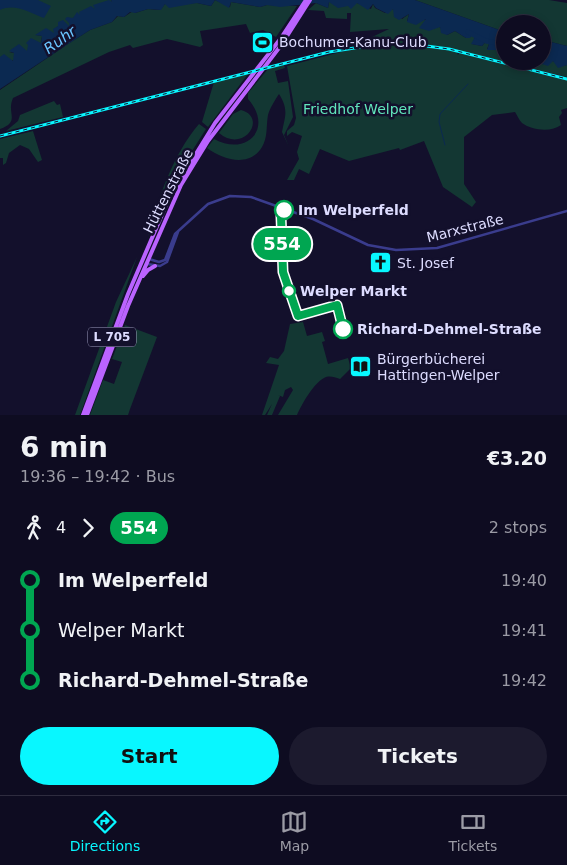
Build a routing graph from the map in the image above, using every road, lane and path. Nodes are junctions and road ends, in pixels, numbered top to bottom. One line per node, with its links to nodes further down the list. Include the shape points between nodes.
1 (306, 0): 3 (main road, Hüttenstraße / L 705)
2 (310, 0): 3 (main road, Hüttenstraße / L 705, via 282,44)
3 (217, 124): 4 (main road, Hüttenstraße / L 705)
4 (206, 140): 7 (main road, Hüttenstraße / L 705, via 170,196); 8 (main road, Hüttenstraße / L 705, via 181,184)
5 (567, 212): 6 (street, Marxstraße, via 437,248 396,250 368,244 306,216 252,197 235,195 208,204)
6 (178, 232): 8 (street, Marxstraße, via 165,260); 9 (street, Marxstraße, via 168,260)
7 (142, 260): 8 (street); 11 (main road, Hüttenstraße / L 705)
8 (147, 261): 9 (street); 10 (main road, Hüttenstraße / L 705)
9 (156, 266): 10 (main road, L 705, via 145,272)
10 (136, 289): 12 (main road, Hüttenstraße / L 705)
11 (83, 415)
12 (87, 415)

